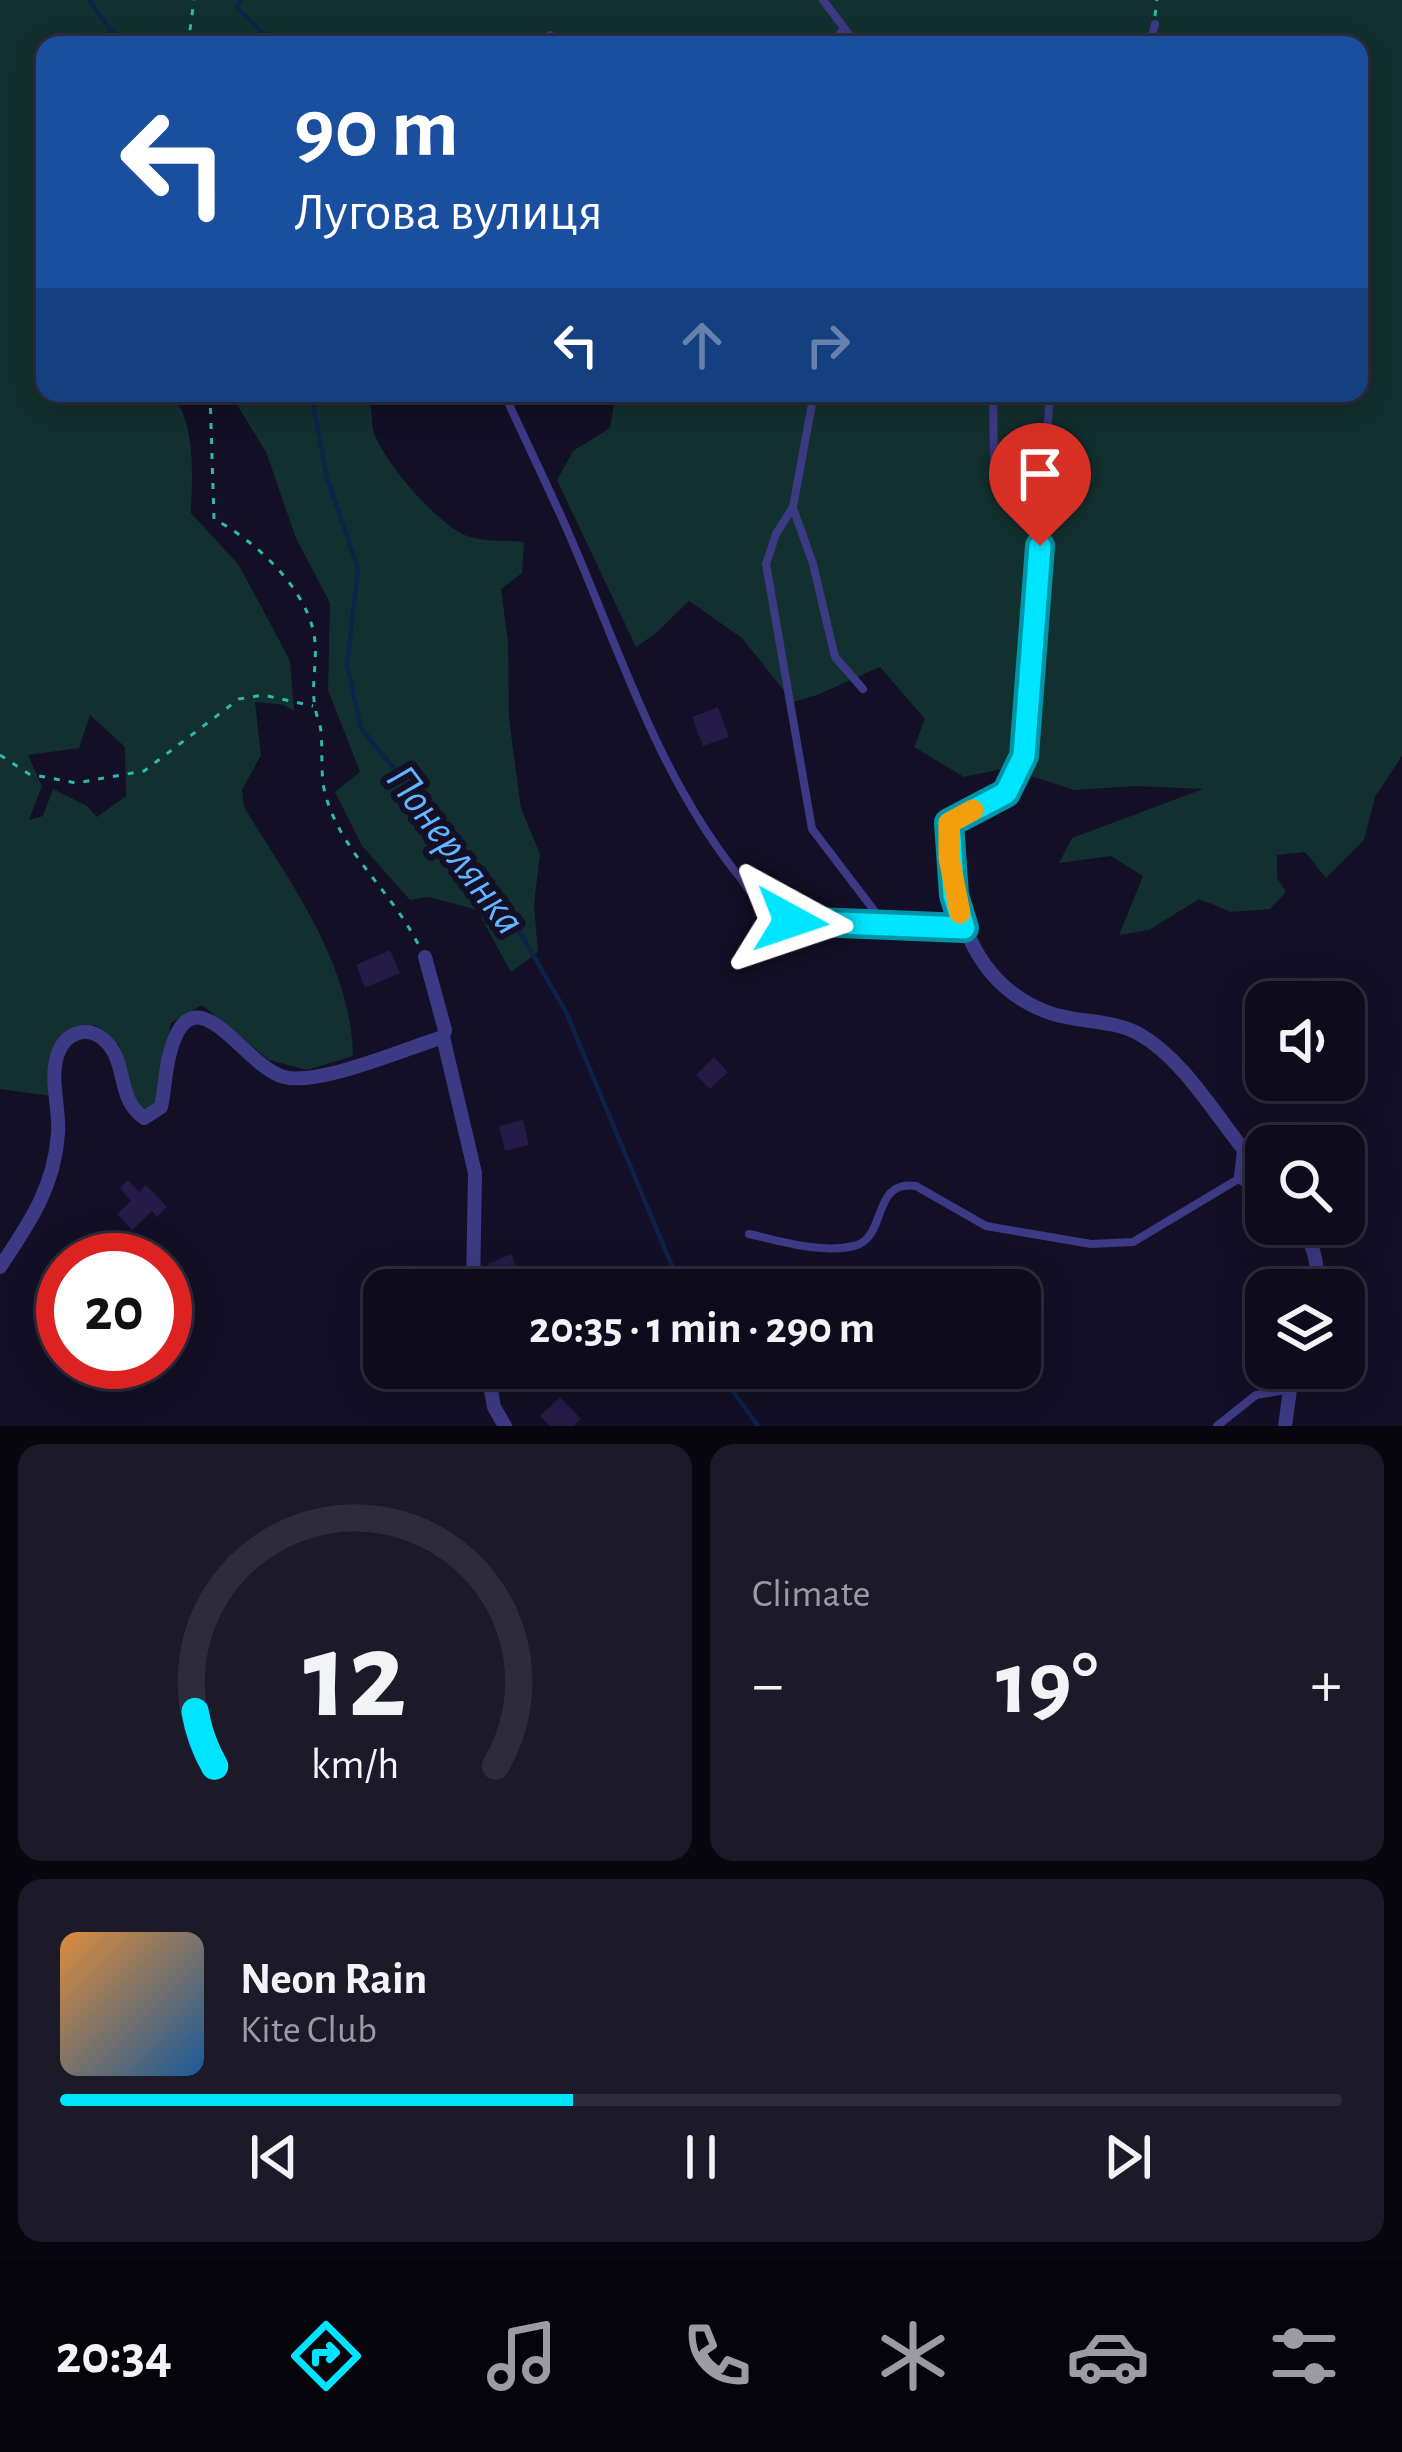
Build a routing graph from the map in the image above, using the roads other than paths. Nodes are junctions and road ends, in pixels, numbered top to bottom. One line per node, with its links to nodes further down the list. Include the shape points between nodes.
1 (823, 0): 3 (lane)
2 (1155, 24): 6 (lane)
3 (844, 28): 4 (lane); 5 (lane)
4 (838, 36)
5 (850, 36)
6 (1151, 36)
7 (508, 402): 15 (lane, via 618,658 720,853 773,915)
8 (812, 402): 12 (lane)
9 (993, 402): 11 (lane, via 994,464)
10 (1049, 402): 11 (lane)
11 (1042, 506): 14 (lane, via 1024,756 1006,793)
12 (793, 507): 13 (lane, via 835,657); 15 (lane, via 766,564 812,829)
13 (863, 689)
14 (949, 823): 16 (street)
15 (887, 927): 16 (lane)
16 (964, 928): 19 (street, via 978,957 1020,1000 1138,1033 1160,1049 1244,1150)
17 (425, 957): 18 (street)
18 (443, 1037): 22 (street, via 312,1079 283,1077 259,1066 214,1020 190,1018 170,1053 161,1107 144,1118 124,1096 109,1043 80,1031 56,1056 59,1129 48,1190); 23 (street, via 475,1173)
19 (1241, 1177): 20 (street); 21 (lane, via 1133,1242 1091,1244 986,1226 904,1184 856,1246 819,1248)
20 (1245, 1180)
21 (749, 1234)
22 (0, 1267)
23 (473, 1269)
24 (491, 1389): 27 (street)
25 (1281, 1389): 28 (lane, via 1256,1395)
26 (1290, 1389): 29 (street)
27 (505, 1426)
28 (1217, 1426)
29 (1285, 1426)

